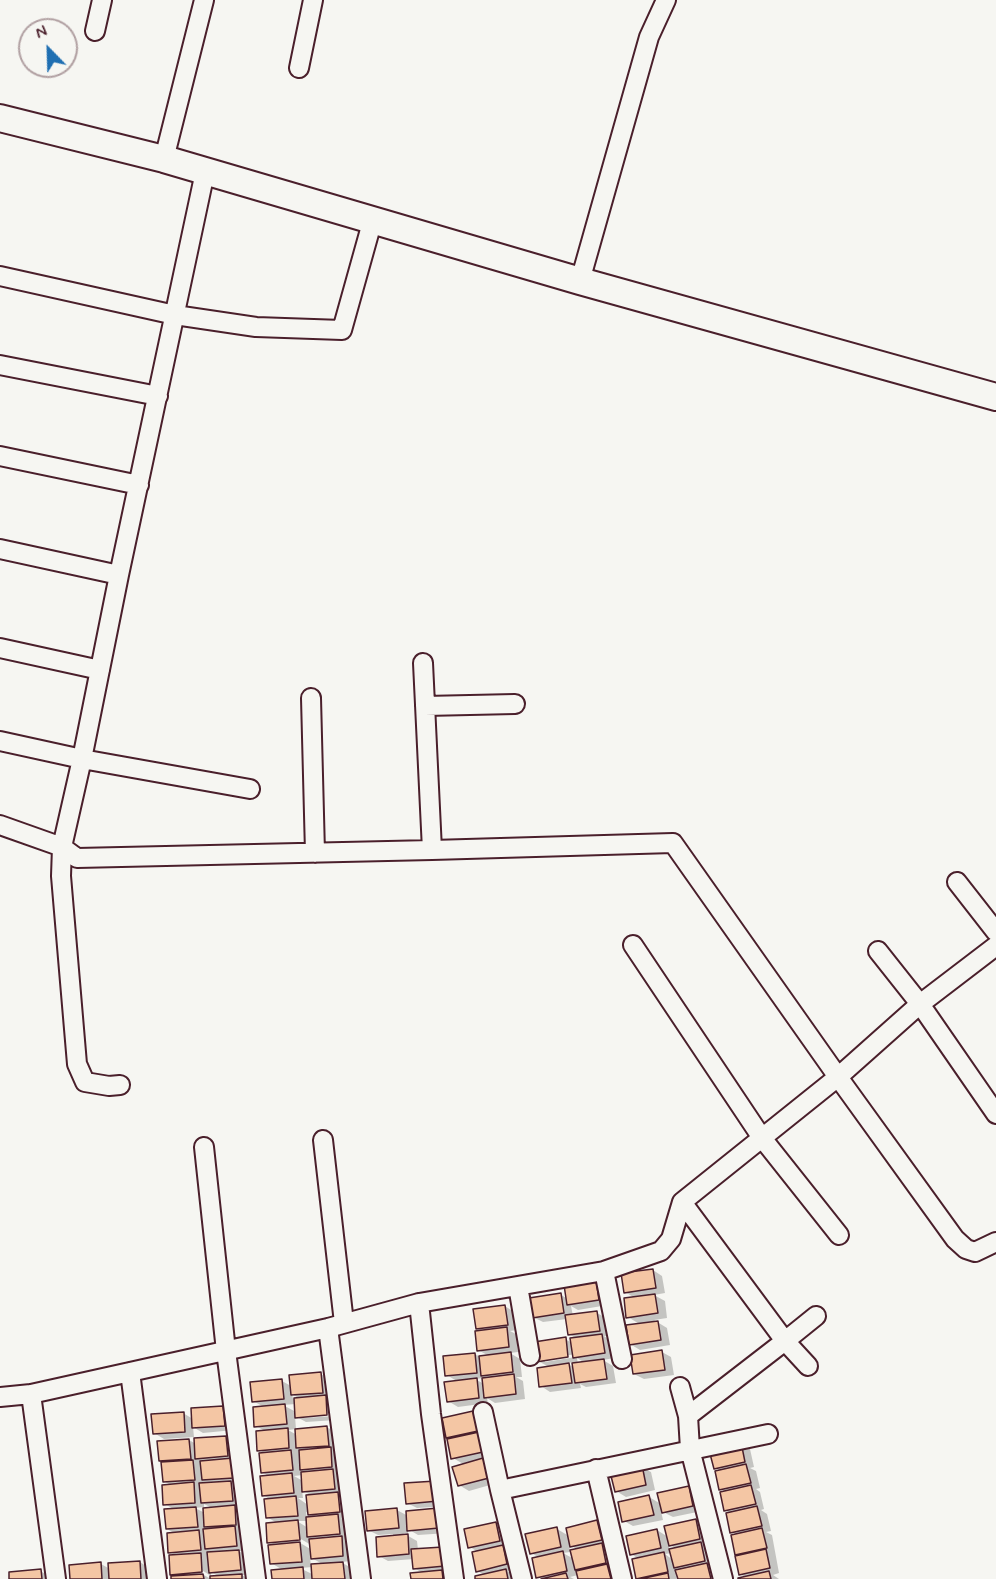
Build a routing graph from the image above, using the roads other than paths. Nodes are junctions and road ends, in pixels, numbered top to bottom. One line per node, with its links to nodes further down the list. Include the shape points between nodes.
1 (102, 0): 5 (street)
2 (204, 0): 8 (street)
3 (313, 0): 6 (street)
4 (666, 0): 12 (street, via 649,37)
5 (95, 31)
6 (299, 68)
7 (0, 118): 8 (main road)
8 (164, 159): 9 (main road)
9 (205, 172): 10 (main road); 13 (street)
10 (373, 219): 12 (main road); 13 (street, via 342,330 256,327)
11 (0, 276): 13 (street)
12 (580, 281): 16 (main road)
13 (175, 315): 15 (street)
14 (0, 365): 15 (street)
15 (158, 396): 18 (street)
16 (996, 397)
17 (0, 456): 18 (street)
18 (139, 485): 20 (street)
19 (0, 549): 20 (street)
20 (120, 575): 23 (street)
21 (0, 648): 23 (street)
22 (423, 663): 26 (street)
23 (100, 670): 28 (street)
24 (311, 698): 33 (street)
25 (515, 704): 26 (street)
26 (425, 706): 32 (street)
27 (0, 741): 28 (street)
28 (82, 759): 29 (street); 31 (street)
29 (250, 789)
30 (0, 825): 31 (street)
31 (62, 847): 33 (street, via 77,858); 41 (street, via 61,876 78,1064 85,1082)
32 (432, 850): 33 (street); 40 (street, via 673,843)
33 (315, 853)
34 (957, 882): 35 (street)
35 (996, 932)
36 (633, 945): 43 (street)
37 (996, 946): 39 (street)
38 (878, 951): 39 (street)
39 (920, 1004): 40 (street); 42 (street)
40 (838, 1077): 43 (street); 48 (street, via 955,1239 975,1252)
41 (120, 1085)
42 (996, 1114)
43 (762, 1138): 46 (street); 47 (street)
44 (323, 1140): 53 (street)
45 (204, 1147): 55 (street)
46 (682, 1202): 49 (street, via 671,1239 662,1251); 54 (street)
47 (839, 1235)
48 (996, 1242)
49 (604, 1271): 50 (street); 57 (street)
50 (518, 1286): 51 (street); 56 (street)
51 (419, 1303): 53 (street); 73 (street)
52 (816, 1316): 54 (street)
53 (336, 1325): 55 (street); 72 (street)
54 (785, 1341): 58 (street); 64 (street)
55 (226, 1351): 59 (street); 71 (street)
56 (530, 1356)
57 (622, 1359)
58 (808, 1366)
59 (130, 1372): 61 (street); 70 (street)
60 (680, 1387): 64 (street)
61 (31, 1394): 62 (street); 69 (street)
62 (0, 1397)
63 (483, 1412): 68 (street)
64 (688, 1416): 66 (street)
65 (768, 1434): 66 (street)
66 (690, 1449): 67 (street); 76 (street)
67 (596, 1469): 68 (street); 75 (street)
68 (500, 1490): 74 (street)
69 (56, 1579)
70 (157, 1579)
71 (256, 1579)
72 (361, 1579)
73 (454, 1579)
74 (522, 1579)
75 (622, 1579)
76 (723, 1579)

